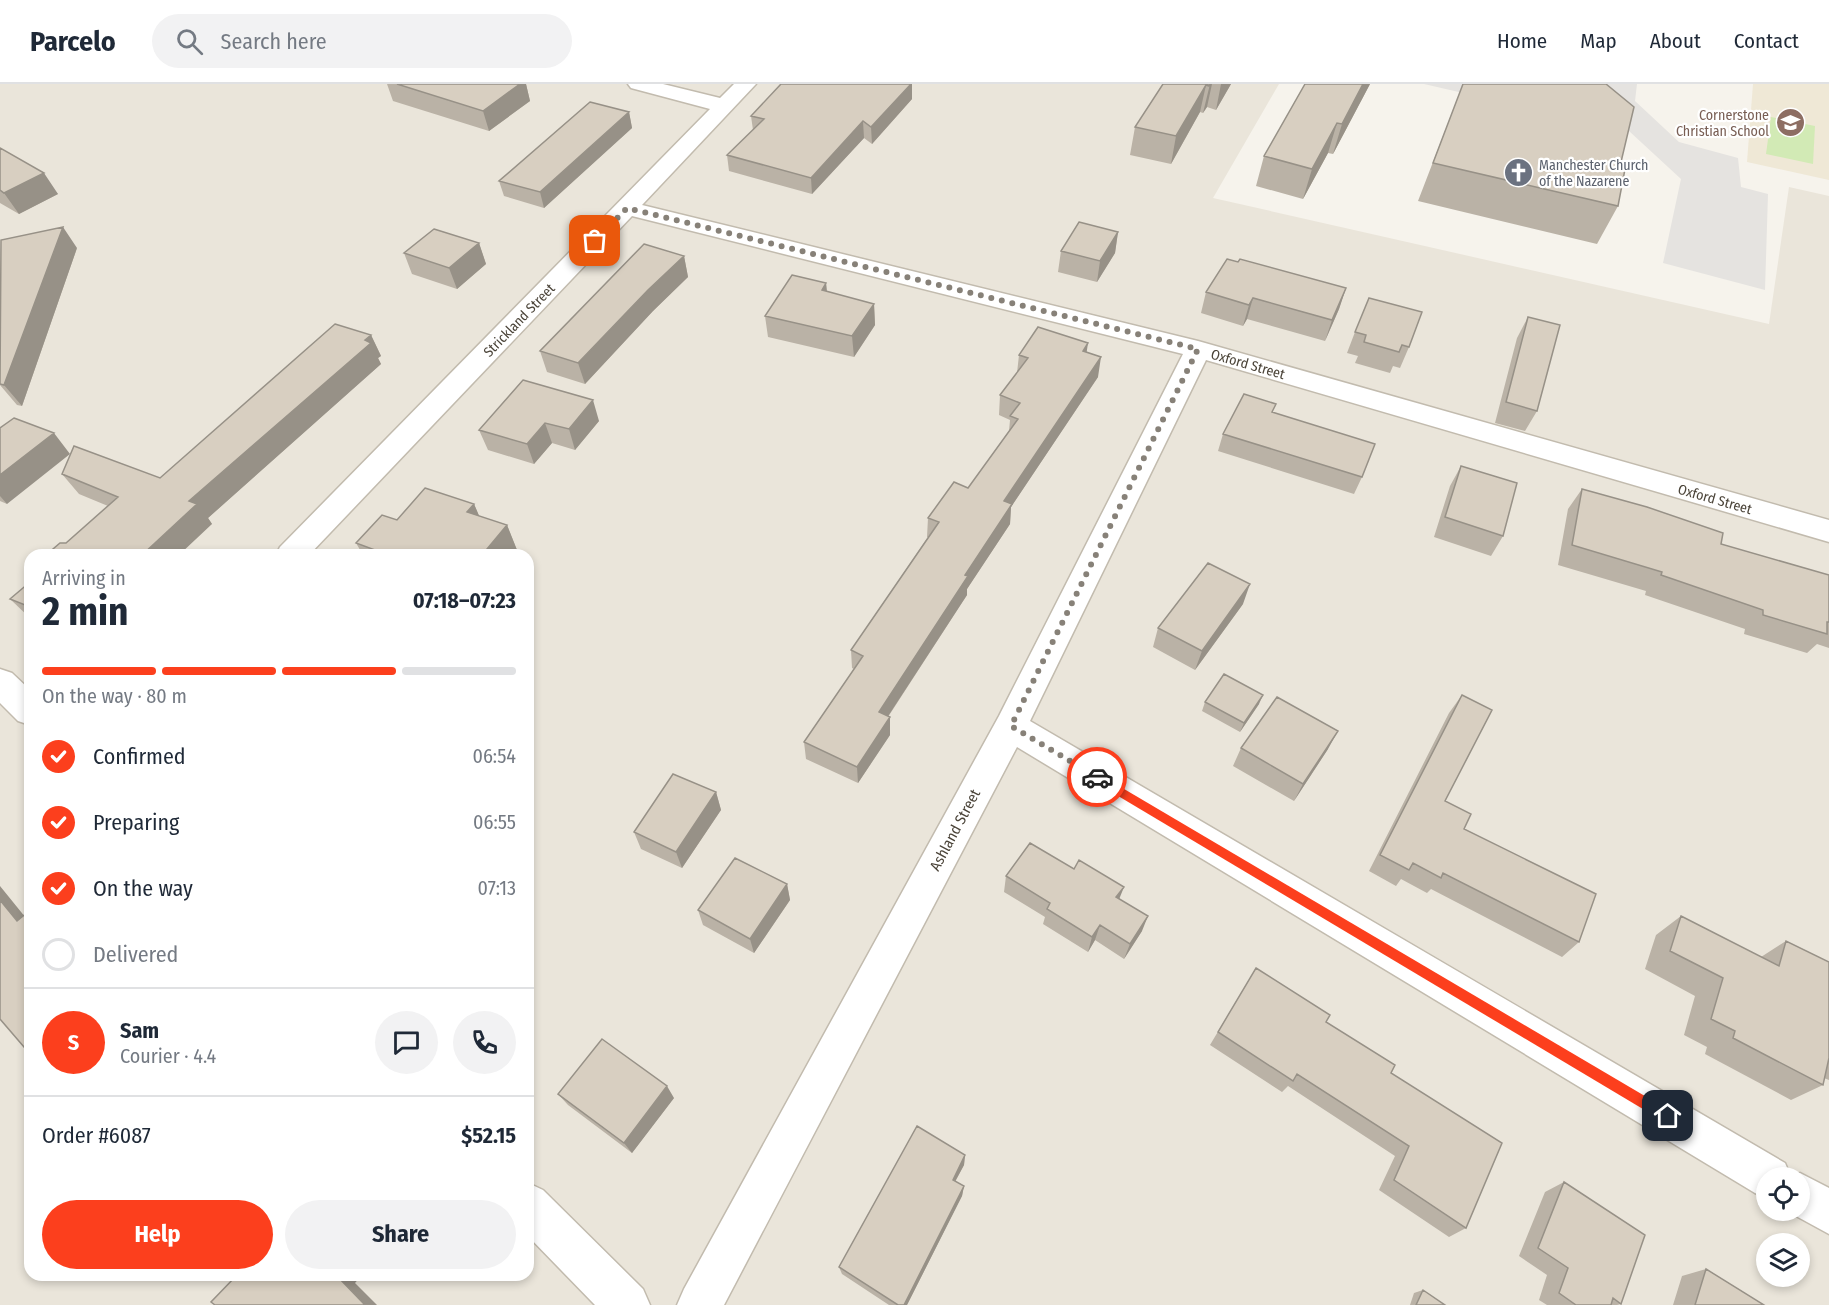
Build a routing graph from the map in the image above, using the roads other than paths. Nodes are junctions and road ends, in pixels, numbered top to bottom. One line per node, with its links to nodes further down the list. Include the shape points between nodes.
1 (638, 84): 3 (street)
2 (746, 84): 3 (street, Strickland Street)
3 (725, 106): 4 (street, Strickland Street)
4 (627, 208): 5 (street, Oxford Street); 7 (street, Strickland Street)
5 (1198, 349): 6 (street, Oxford Street); 10 (street, Ashland Street)
6 (1829, 531)
7 (297, 549)
8 (0, 682): 9 (street)
9 (24, 705)
10 (1011, 726): 11 (street); 16 (street, Ashland Street)
11 (1756, 1170)
12 (1810, 1201): 14 (street)
13 (534, 1211): 15 (street)
14 (1829, 1212)
15 (627, 1305)
16 (700, 1305)

